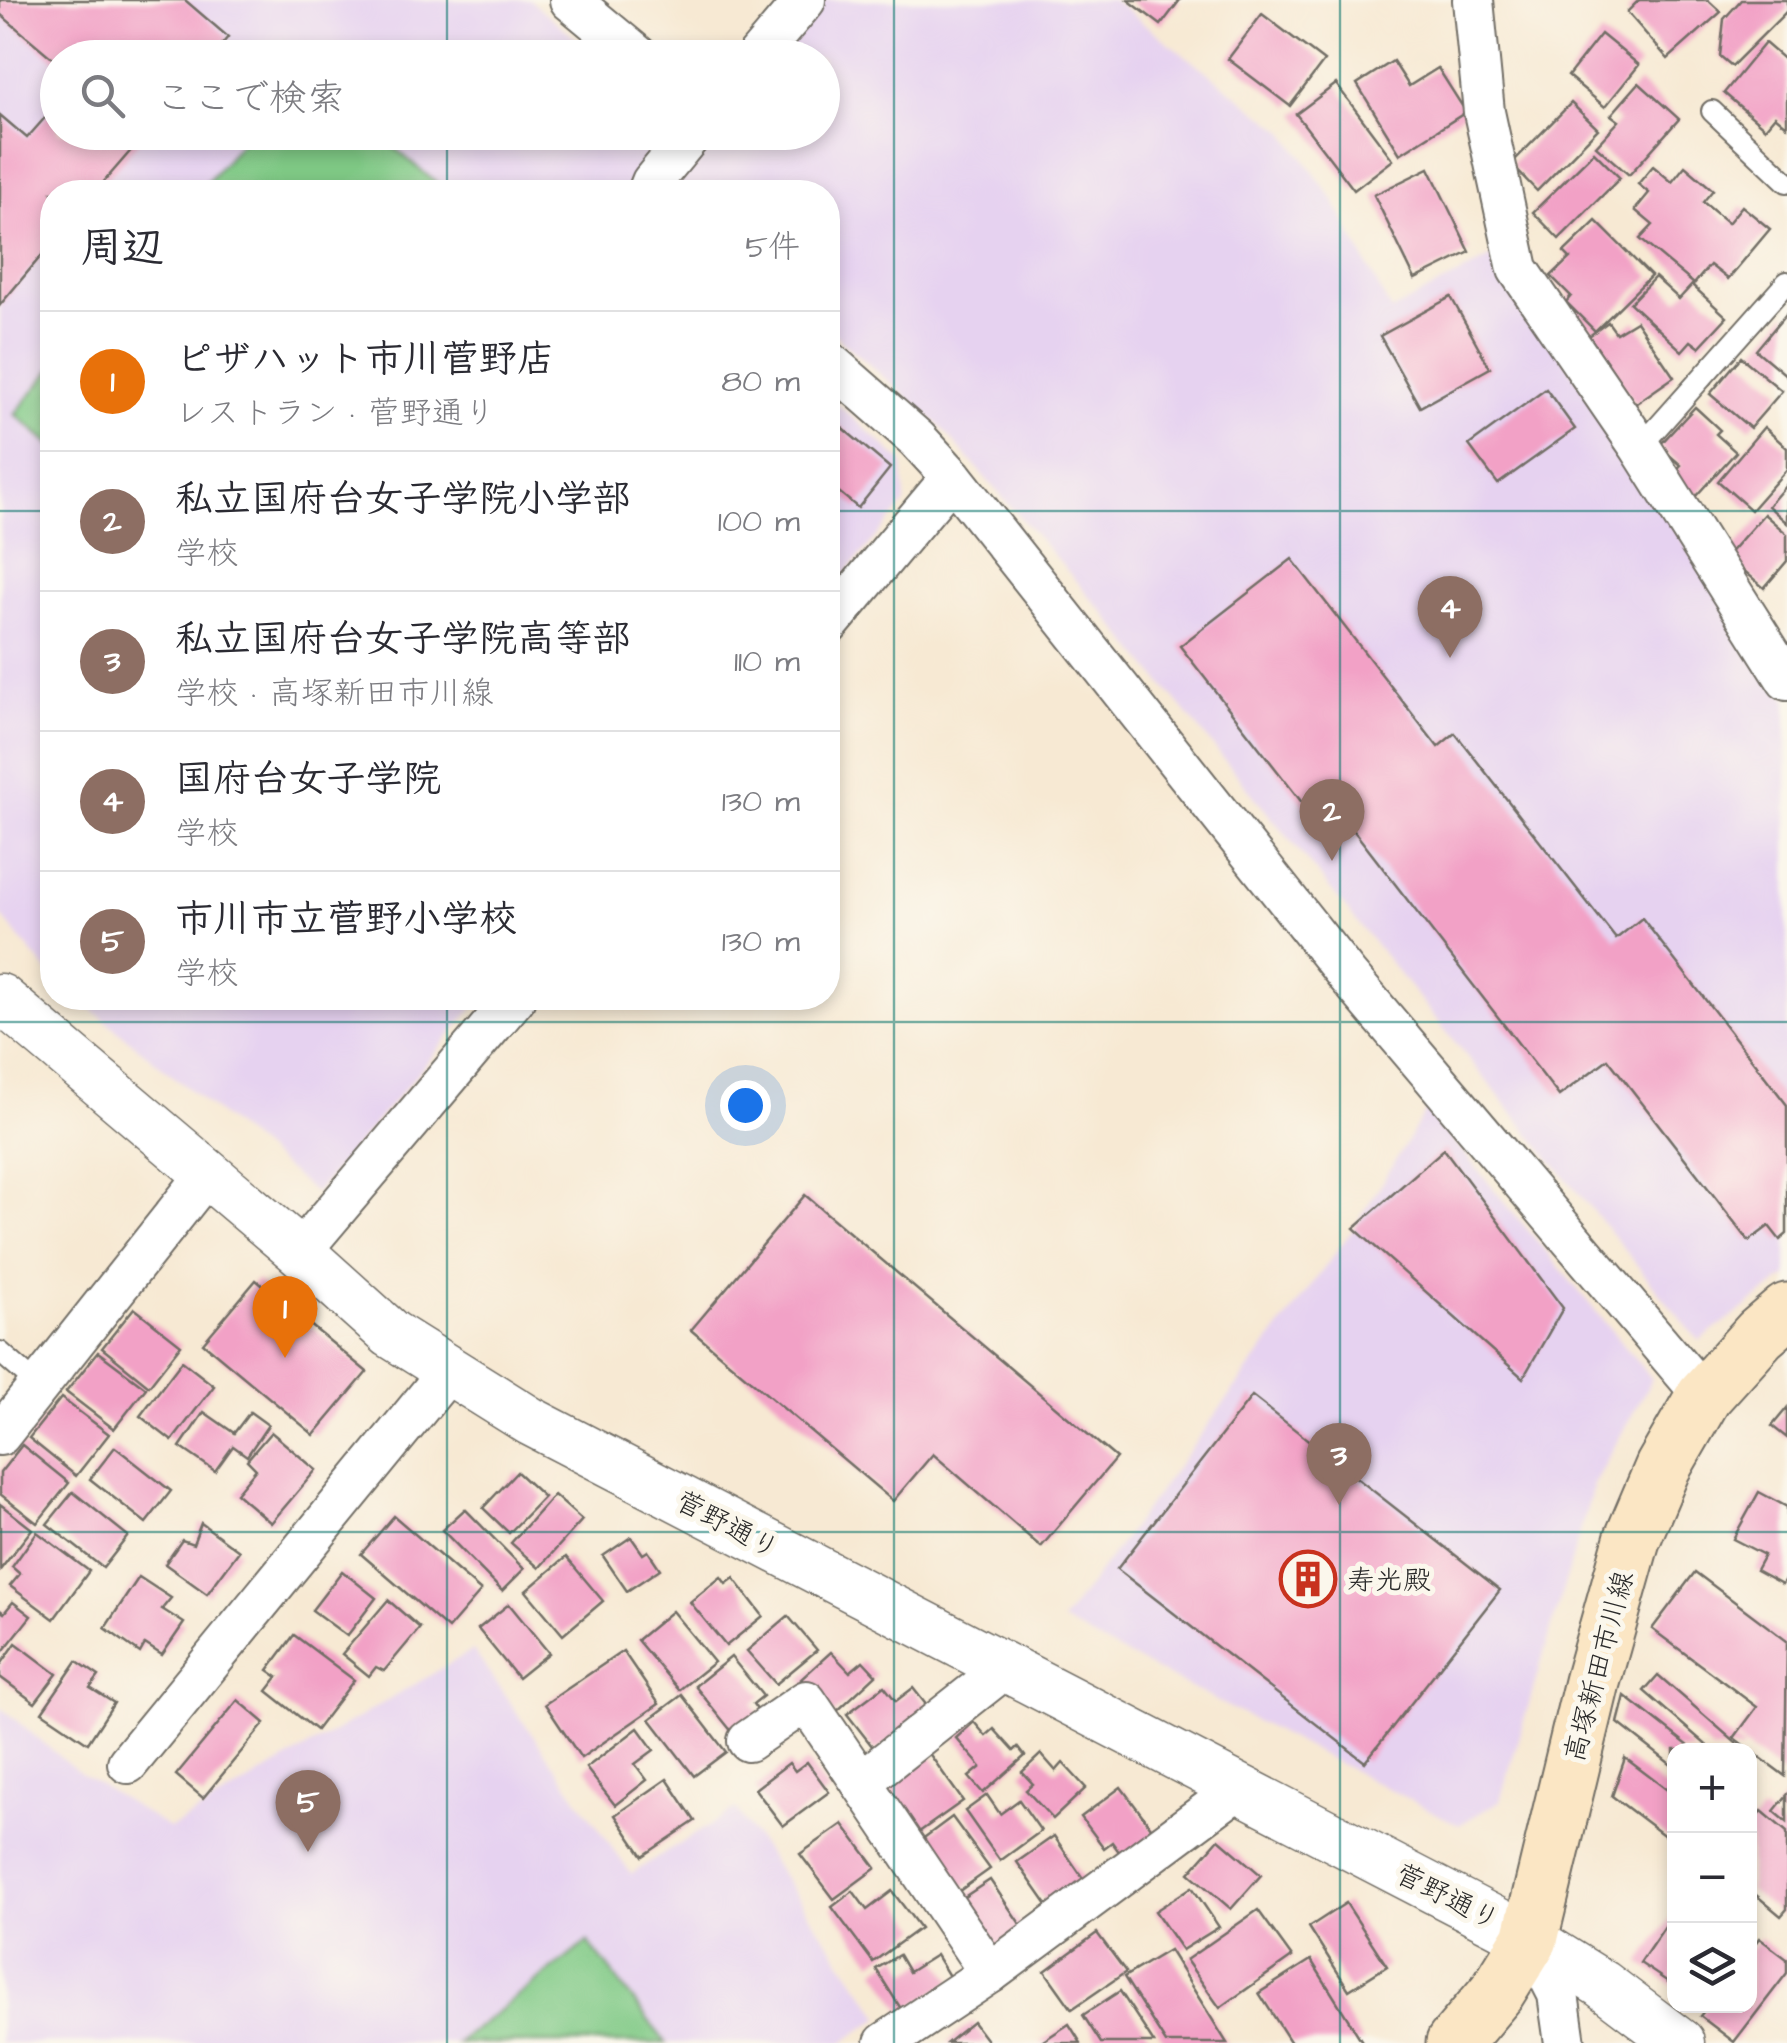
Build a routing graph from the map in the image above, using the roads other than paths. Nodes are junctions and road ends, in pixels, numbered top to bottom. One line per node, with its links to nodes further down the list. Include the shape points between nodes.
1 (570, 0): 4 (street)
2 (805, 0): 5 (street)
3 (1473, 0): 12 (street, via 1484,112 1518,269)
4 (618, 40)
5 (771, 40)
6 (1712, 111): 9 (lane)
7 (678, 150): 8 (street)
8 (654, 180)
9 (1787, 182)
10 (1787, 282): 12 (lane)
11 (840, 371): 13 (street)
12 (1640, 446): 15 (street)
13 (952, 477): 14 (street); 24 (street, via 1347,975)
14 (840, 612)
15 (1787, 680)
16 (0, 998): 18 (street, 菅野通り)
17 (504, 1010): 19 (street)
18 (208, 1174): 19 (street, 菅野通り); 23 (street)
19 (300, 1252): 22 (street, 菅野通り, via 392,1334)
20 (1787, 1310): 24 (main road, 高塚新田市川線)
21 (0, 1352): 23 (lane)
22 (448, 1372): 26 (street, 菅野通り); 28 (street)
23 (40, 1387): 25 (street)
24 (1704, 1396): 31 (main road, 高塚新田市川線, via 1632,1540)
25 (0, 1435)
26 (1004, 1668): 29 (street); 30 (street, 菅野通り)
27 (748, 1741): 29 (street, via 806,1701)
28 (128, 1763)
29 (860, 1782): 32 (street)
30 (1238, 1789): 31 (street, 菅野通り); 32 (street)
31 (1530, 1939): 34 (main road, 高塚新田市川線); 35 (street, via 1558,1994); 36 (street, 菅野通り)
32 (990, 1973): 33 (street)
33 (886, 2043)
34 (1454, 2043)
35 (1565, 2043)
36 (1680, 2043)

